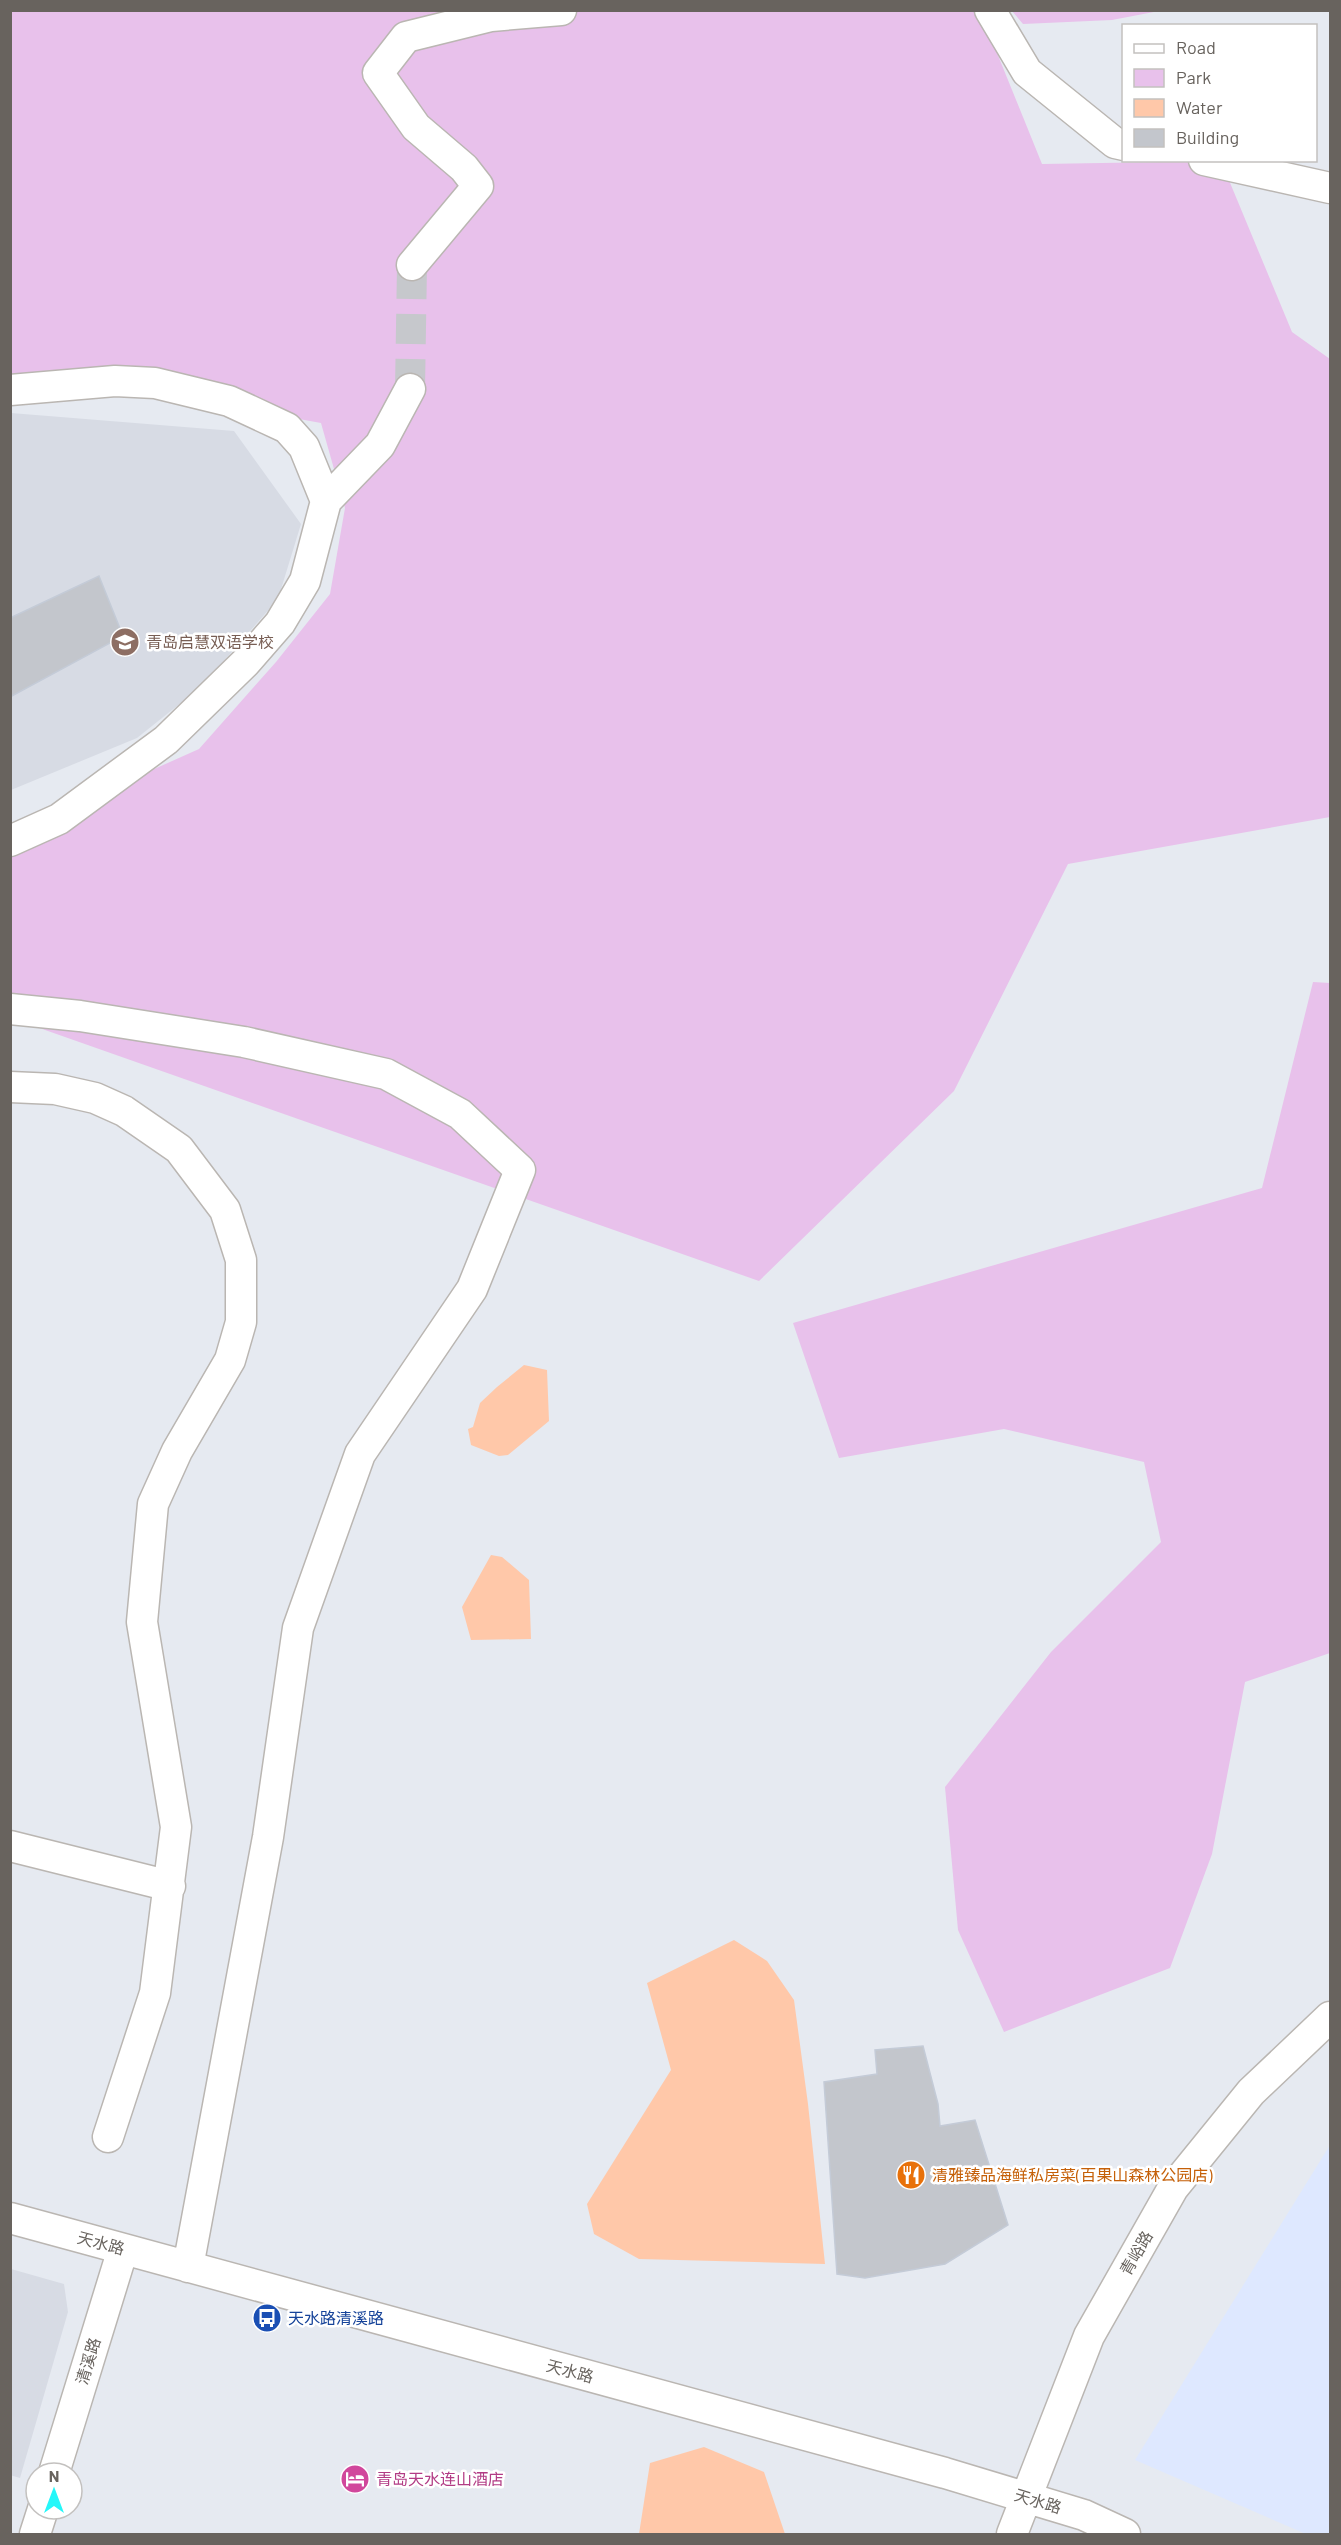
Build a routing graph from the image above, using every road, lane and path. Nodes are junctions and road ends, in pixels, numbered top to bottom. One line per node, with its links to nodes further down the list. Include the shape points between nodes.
1 (561, 10): 6 (street, via 490,16 406,37 378,74 416,127 465,168 478,186)
2 (990, 10): 3 (street, via 1027,72 1115,143)
3 (1122, 145)
4 (1213, 162): 5 (street)
5 (1330, 188)
6 (412, 265)
7 (410, 389): 9 (street, via 380,446)
8 (10, 390): 9 (street, via 115,381 155,383 229,401 287,428 304,447)
9 (326, 501): 10 (street, via 305,581 280,623 246,662 166,740 59,819)
10 (10, 841)
11 (10, 1009): 19 (street, via 244,1042 386,1074 460,1114 520,1170 472,1289 360,1454 298,1628 268,1837)
12 (10, 1087): 14 (street, via 55,1089 95,1098 124,1111 179,1149 225,1210 241,1260 241,1322 230,1360 177,1451 153,1504 142,1622 176,1827)
13 (10, 1845): 14 (street)
14 (170, 1886): 16 (street, via 155,1993)
15 (1330, 2017): 21 (street, 青峪路, via 1251,2092 1173,2188 1089,2336)
16 (108, 2137)
17 (10, 2218): 18 (street, 天水路)
18 (123, 2249): 19 (street, 天水路); 20 (street, 清溪路)
19 (188, 2267): 21 (street, 天水路)
20 (58, 2461)
21 (1027, 2497): 22 (street, 青峪路); 23 (street, 天水路, via 1084,2515)
22 (1012, 2535)
23 (1125, 2535)

